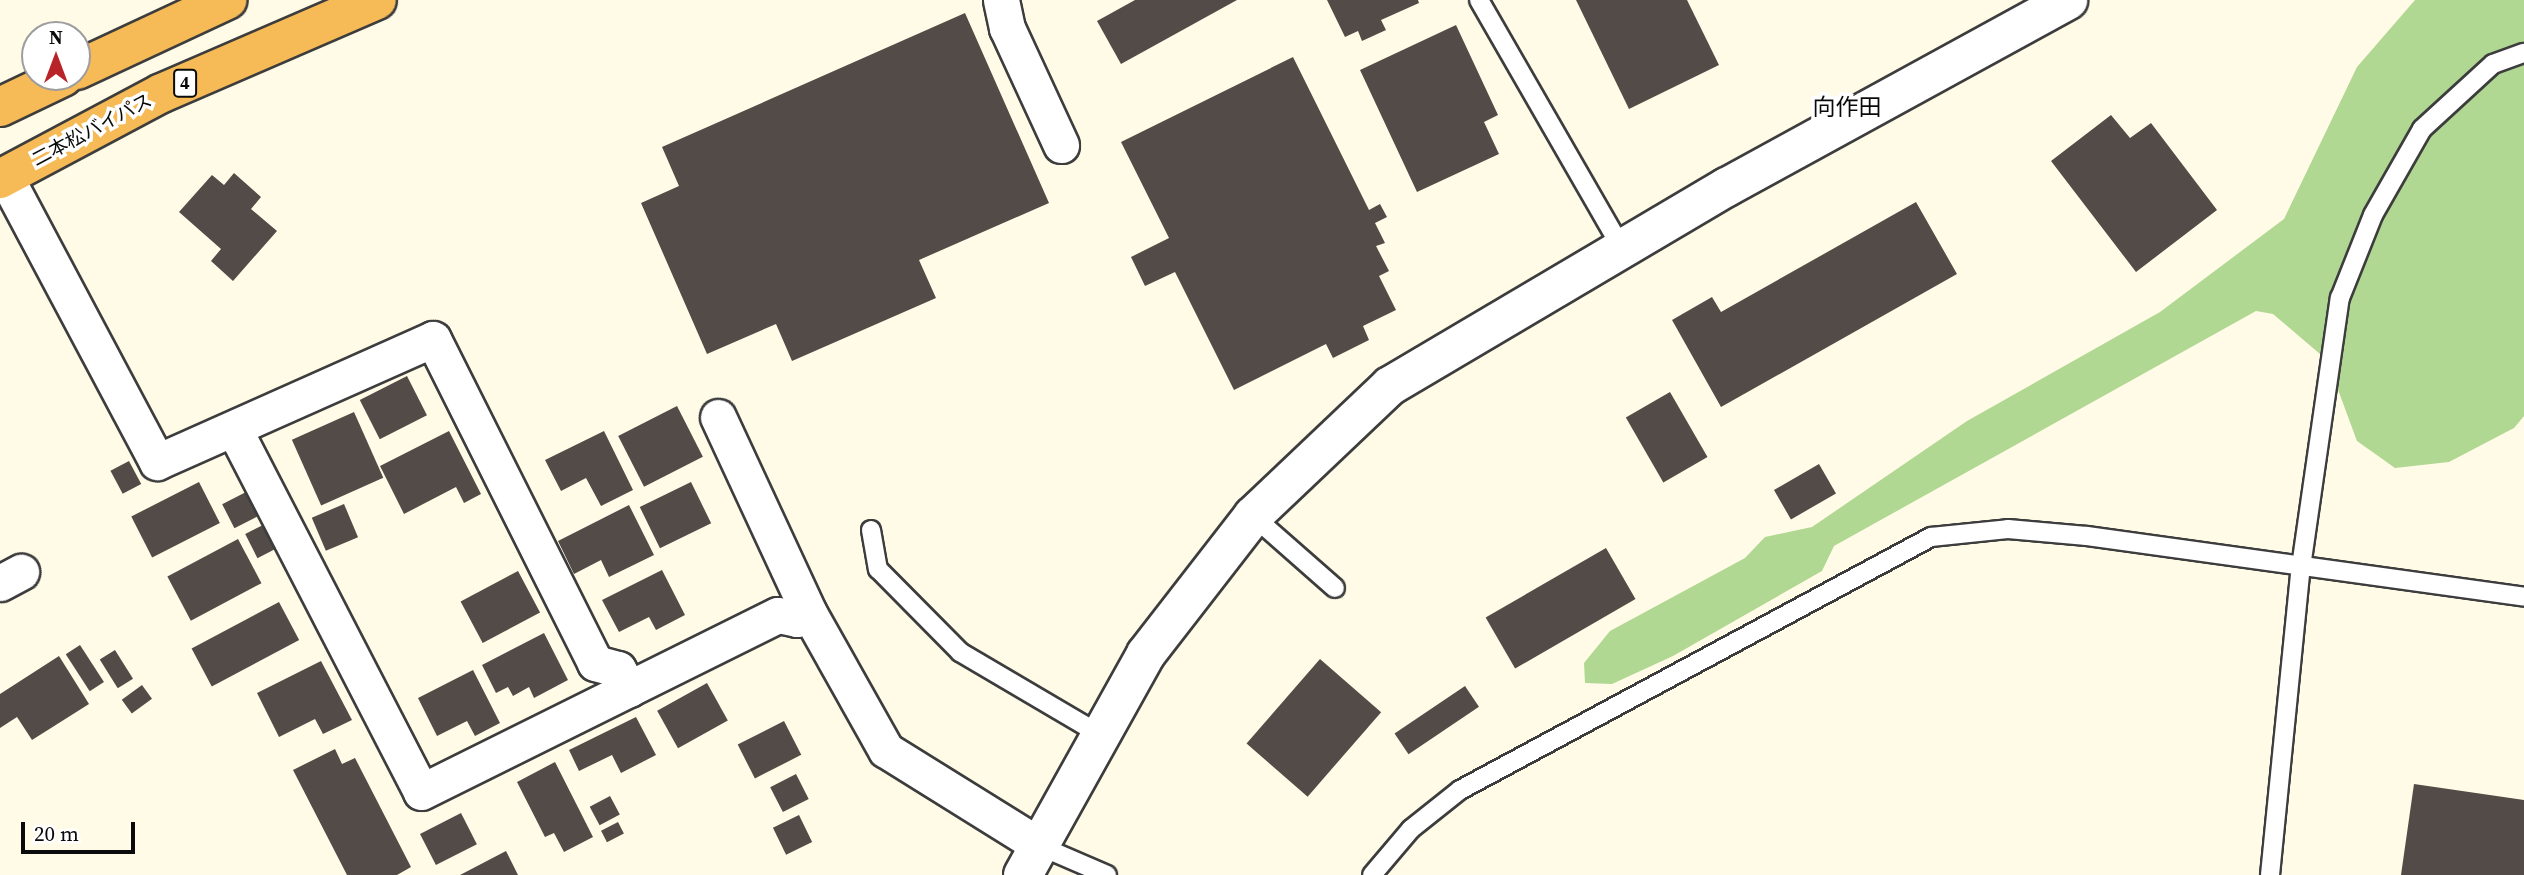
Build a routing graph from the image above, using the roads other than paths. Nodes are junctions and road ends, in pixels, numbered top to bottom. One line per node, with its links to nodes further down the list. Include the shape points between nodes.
1 (226, 0): 7 (highway)
2 (377, 0): 11 (highway, 二本松バイパス / 4, via 162,93)
3 (1001, 0): 10 (street, via 1007,28)
4 (1479, 0): 12 (lane)
5 (2068, 0): 12 (street)
6 (2524, 53): 17 (lane, via 2493,64 2422,129 2373,215 2340,298)
7 (91, 63)
8 (34, 91): 9 (highway)
9 (0, 107)
10 (1061, 145)
11 (3, 177): 14 (street, via 157,463)
12 (1622, 249): 15 (street, via 1390,386)
13 (718, 417): 20 (street)
14 (234, 429): 21 (street, via 433,339 595,663 618,669); 21 (street, via 421,792)
15 (1253, 516): 18 (lane); 22 (street, via 1146,654)
16 (871, 530): 22 (lane, via 878,569 960,652)
17 (2301, 567): 19 (lane); 25 (lane, via 2008,529 1931,537 1460,790 1411,828); 26 (lane)
18 (1335, 588)
19 (2524, 597)
20 (809, 613): 21 (street, via 797,620 778,615); 23 (street, via 886,750)
21 (629, 689)
22 (1101, 735): 23 (street)
23 (1031, 861): 24 (lane)
24 (1107, 875)
25 (1372, 875)
26 (2270, 875)

